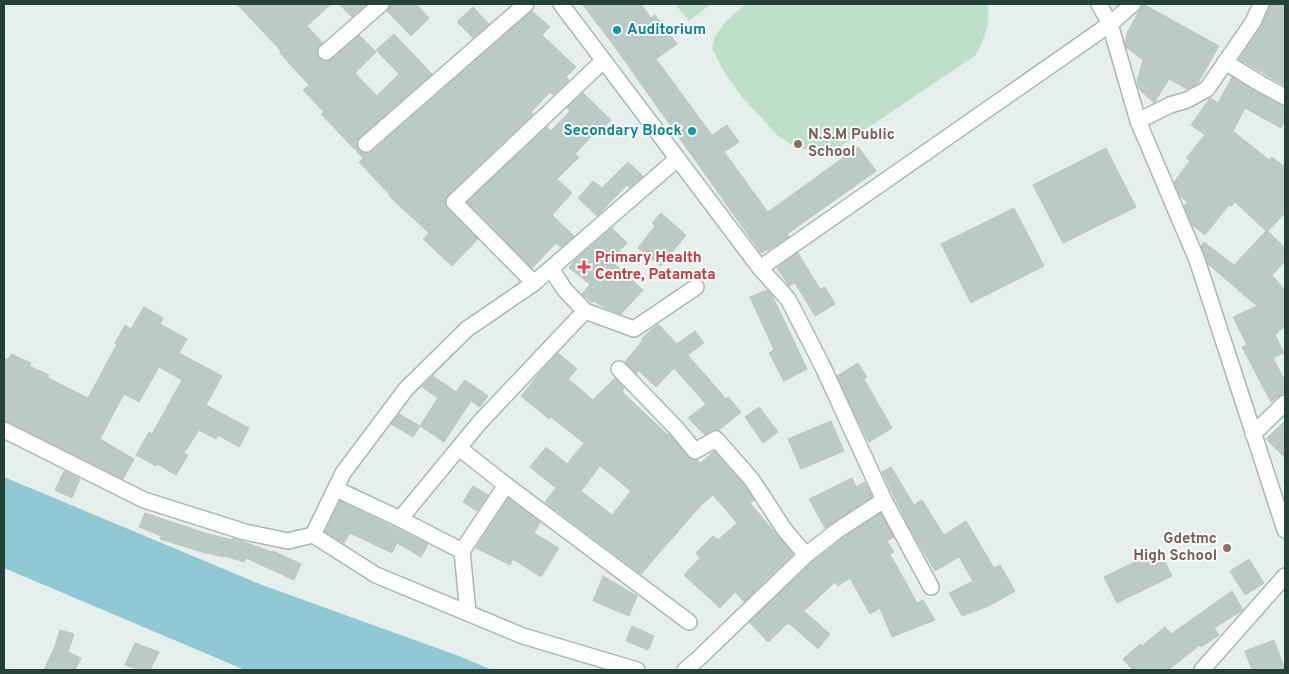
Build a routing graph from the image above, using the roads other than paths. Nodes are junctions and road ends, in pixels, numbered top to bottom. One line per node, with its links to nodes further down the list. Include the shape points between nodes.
1 (381, 4): 8 (street)
2 (526, 4): 13 (street)
3 (561, 4): 9 (street)
4 (1099, 4): 7 (street)
5 (1133, 4): 7 (street)
6 (1261, 4): 10 (street, via 1253,22)
7 (1110, 24): 12 (street); 16 (street)
8 (326, 52)
9 (604, 61): 14 (street); 17 (street, via 454,202)
10 (1225, 62): 11 (street); 12 (street, via 1207,89)
11 (1285, 97)
12 (1138, 122): 23 (street, via 1197,260)
13 (366, 144)
14 (677, 159): 15 (street); 16 (street)
15 (551, 268): 17 (street); 19 (street)
16 (760, 268): 27 (street, via 788,300 822,365)
17 (534, 283): 26 (street, via 467,329 406,389 343,473)
18 (696, 287): 19 (street, via 634,329)
19 (585, 311): 24 (street)
20 (619, 369): 32 (street, via 694,451 716,439 752,480 784,529)
21 (1285, 404): 23 (street)
22 (4, 430): 30 (street, via 144,500 245,532 288,541)
23 (1253, 434): 29 (street)
24 (459, 448): 25 (street); 28 (street)
25 (506, 485): 31 (street); 36 (street)
26 (336, 489): 28 (street); 30 (street)
27 (884, 500): 32 (street); 34 (street)
28 (400, 519): 31 (street)
29 (1285, 530)
30 (314, 535): 35 (street, via 376,575)
31 (462, 552): 35 (street)
32 (806, 555): 38 (street)
33 (1285, 576): 39 (street)
34 (931, 587)
35 (468, 613): 37 (street, via 523,636)
36 (689, 622)
37 (637, 670)
38 (685, 670)
39 (1202, 670)

